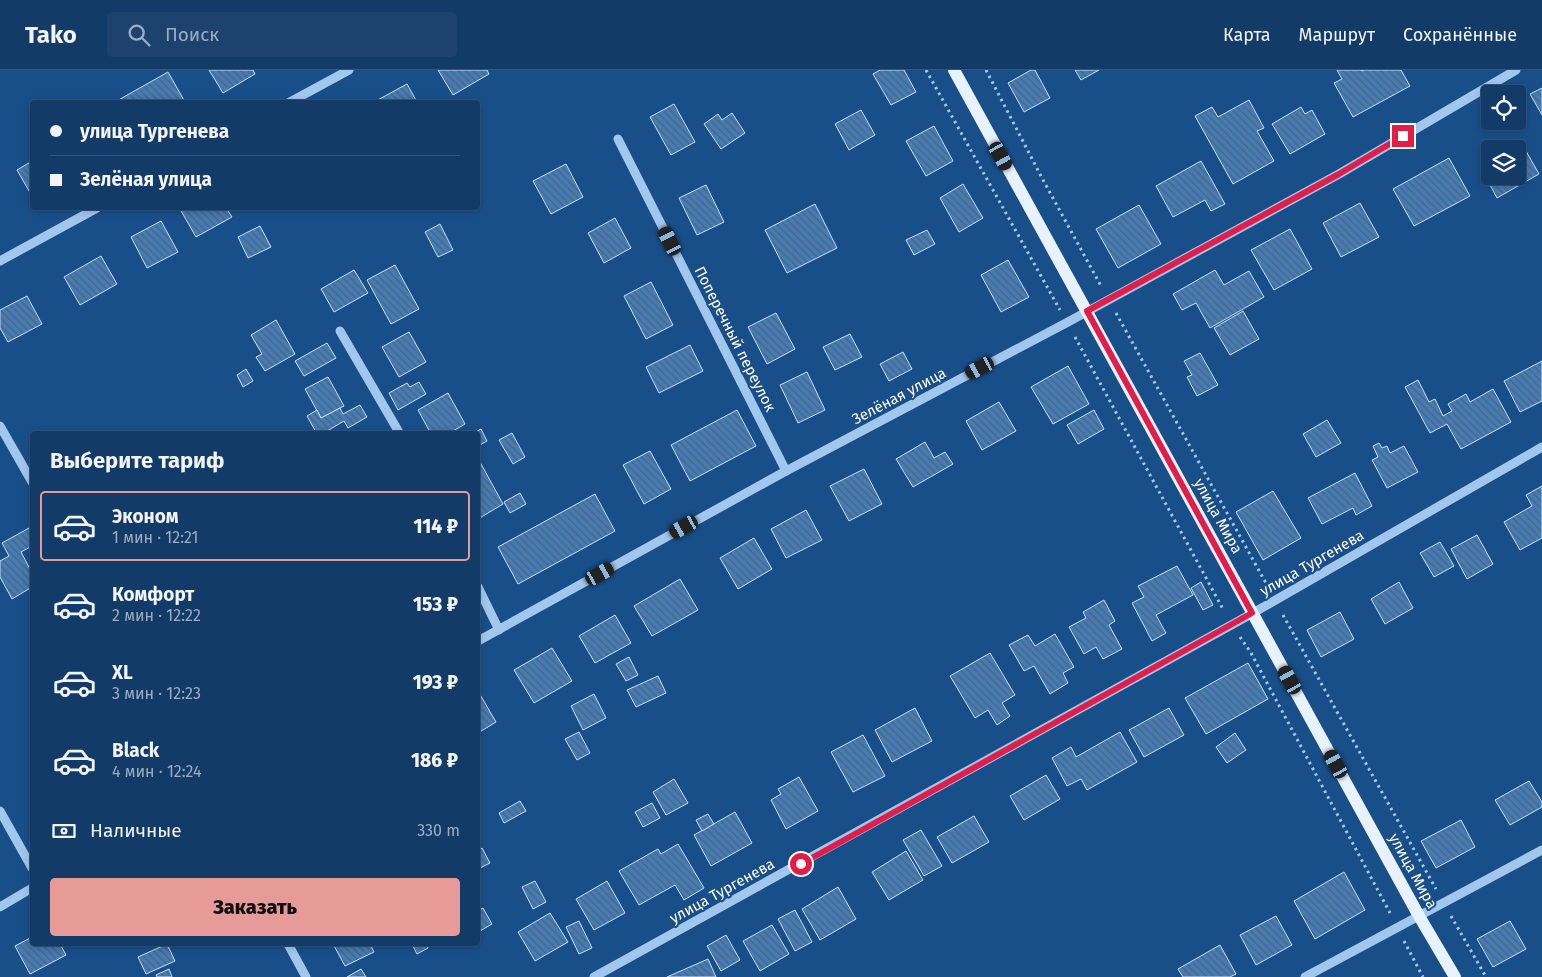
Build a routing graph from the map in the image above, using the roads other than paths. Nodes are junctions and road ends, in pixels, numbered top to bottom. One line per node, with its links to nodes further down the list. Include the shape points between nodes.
1 (349, 70): 4 (street)
2 (954, 70): 8 (main road, улица Мира)
3 (1516, 70): 8 (street, Зелёная улица, via 1339,174)
4 (294, 100)
5 (618, 139): 13 (street, Поперечный переулок)
6 (93, 210): 7 (street)
7 (0, 261)
8 (1087, 311): 13 (street, Зелёная улица, via 1069,326); 16 (main road, улица Мира)
9 (340, 331): 11 (street)
10 (0, 426): 14 (street)
11 (398, 431)
12 (1542, 446): 16 (street, улица Тургенева)
13 (786, 471): 17 (street, Зелёная улица)
14 (30, 478)
15 (480, 591): 17 (street)
16 (1252, 613): 24 (main road, улица Мира); 27 (street, улица Тургенева)
17 (498, 630): 18 (street, Зелёная улица)
18 (480, 641)
19 (0, 811): 21 (street)
20 (1542, 850): 24 (street)
21 (30, 864)
22 (30, 889): 23 (street)
23 (0, 907)
24 (1419, 916): 28 (street); 29 (main road, улица Мира)
25 (289, 946): 26 (street)
26 (306, 977)
27 (594, 977)
28 (1305, 977)
29 (1454, 977)

